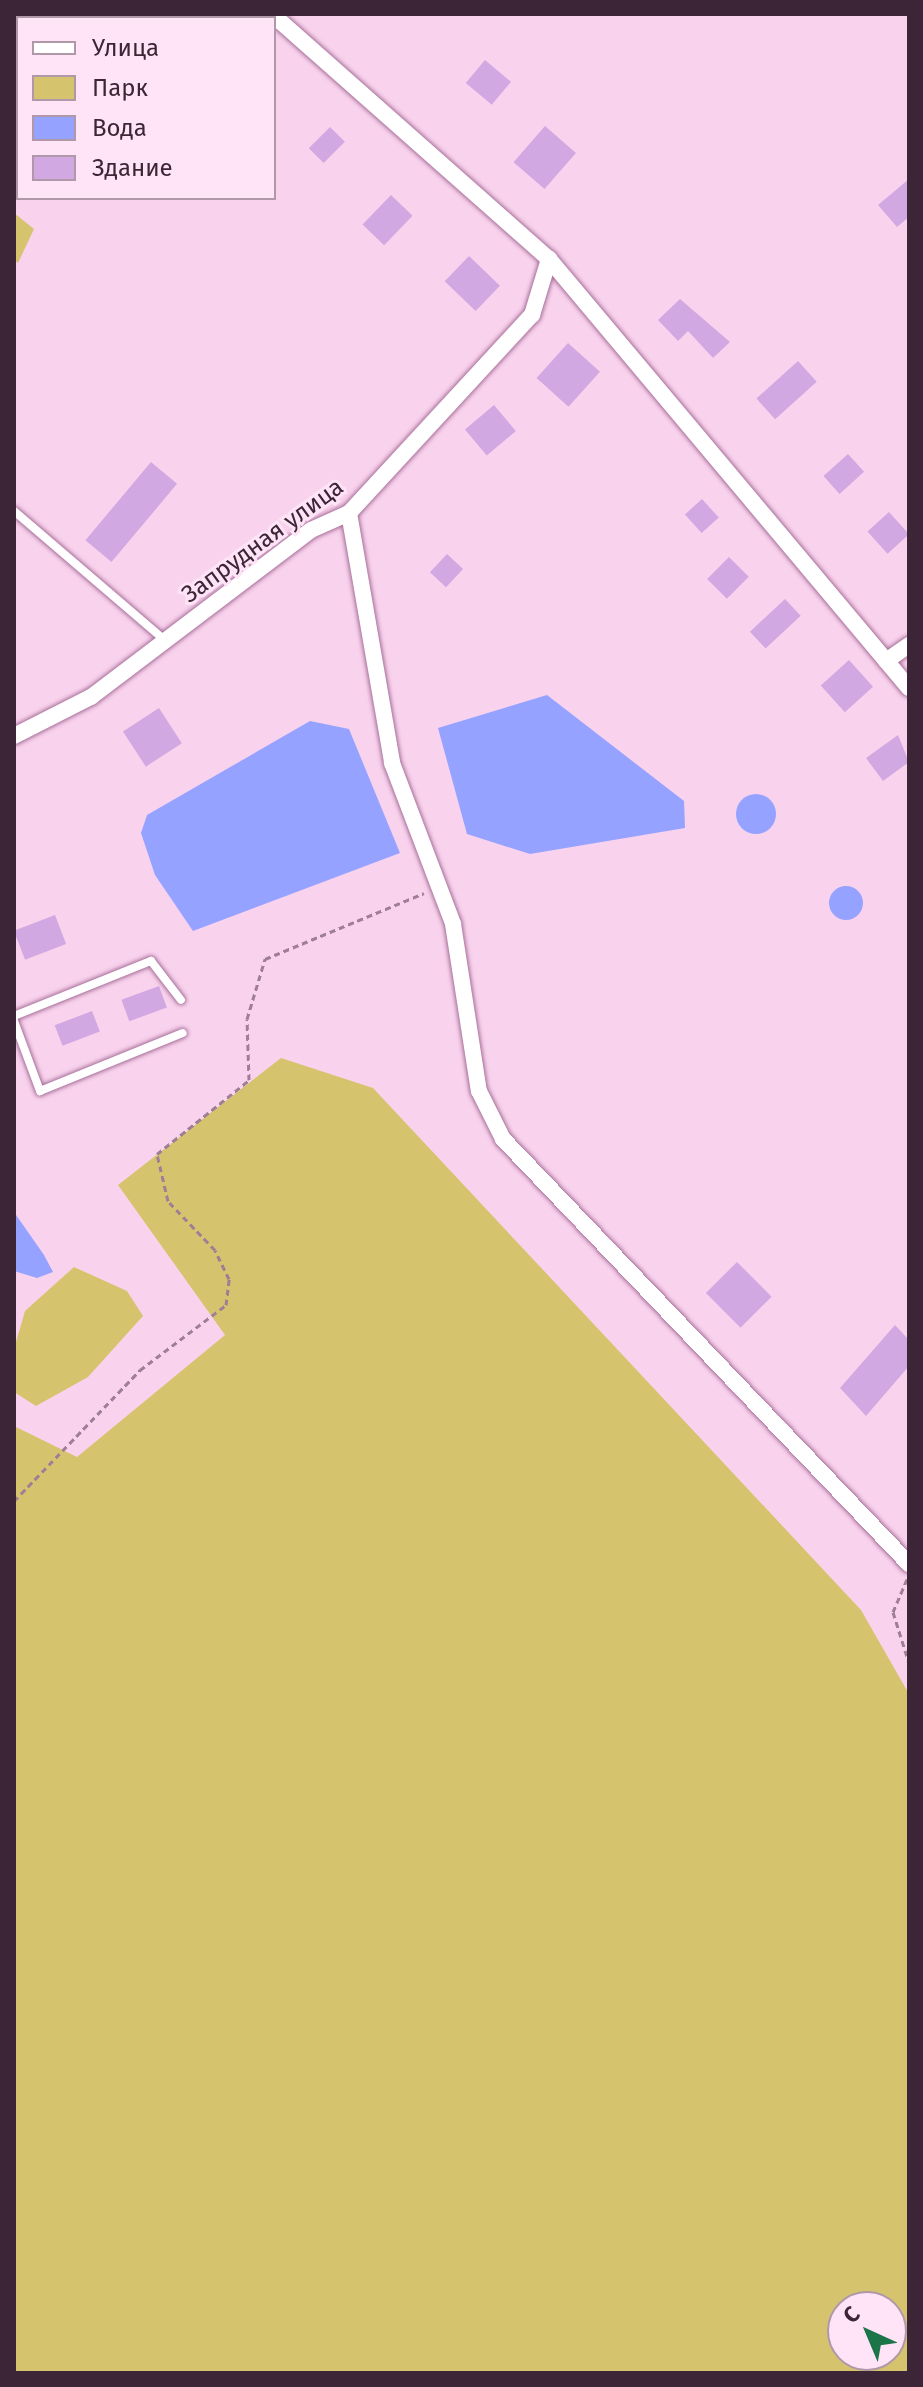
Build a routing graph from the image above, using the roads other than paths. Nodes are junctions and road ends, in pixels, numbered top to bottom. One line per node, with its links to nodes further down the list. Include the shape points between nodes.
1 (276, 18): 2 (street)
2 (549, 259): 4 (street, Запрудная улица, via 532,315); 7 (street)
3 (14, 511): 5 (lane)
4 (349, 513): 5 (street, Запрудная улица, via 311,530); 13 (street, via 392,763 453,924 479,1091 503,1139)
5 (167, 642): 9 (street, Запрудная улица, via 91,697)
6 (909, 645): 7 (street)
7 (886, 661): 8 (street)
8 (909, 688)
9 (14, 736)
10 (181, 1000): 11 (lane, via 151,961)
11 (14, 1019): 12 (lane, via 40,1091)
12 (183, 1033)
13 (909, 1564)

